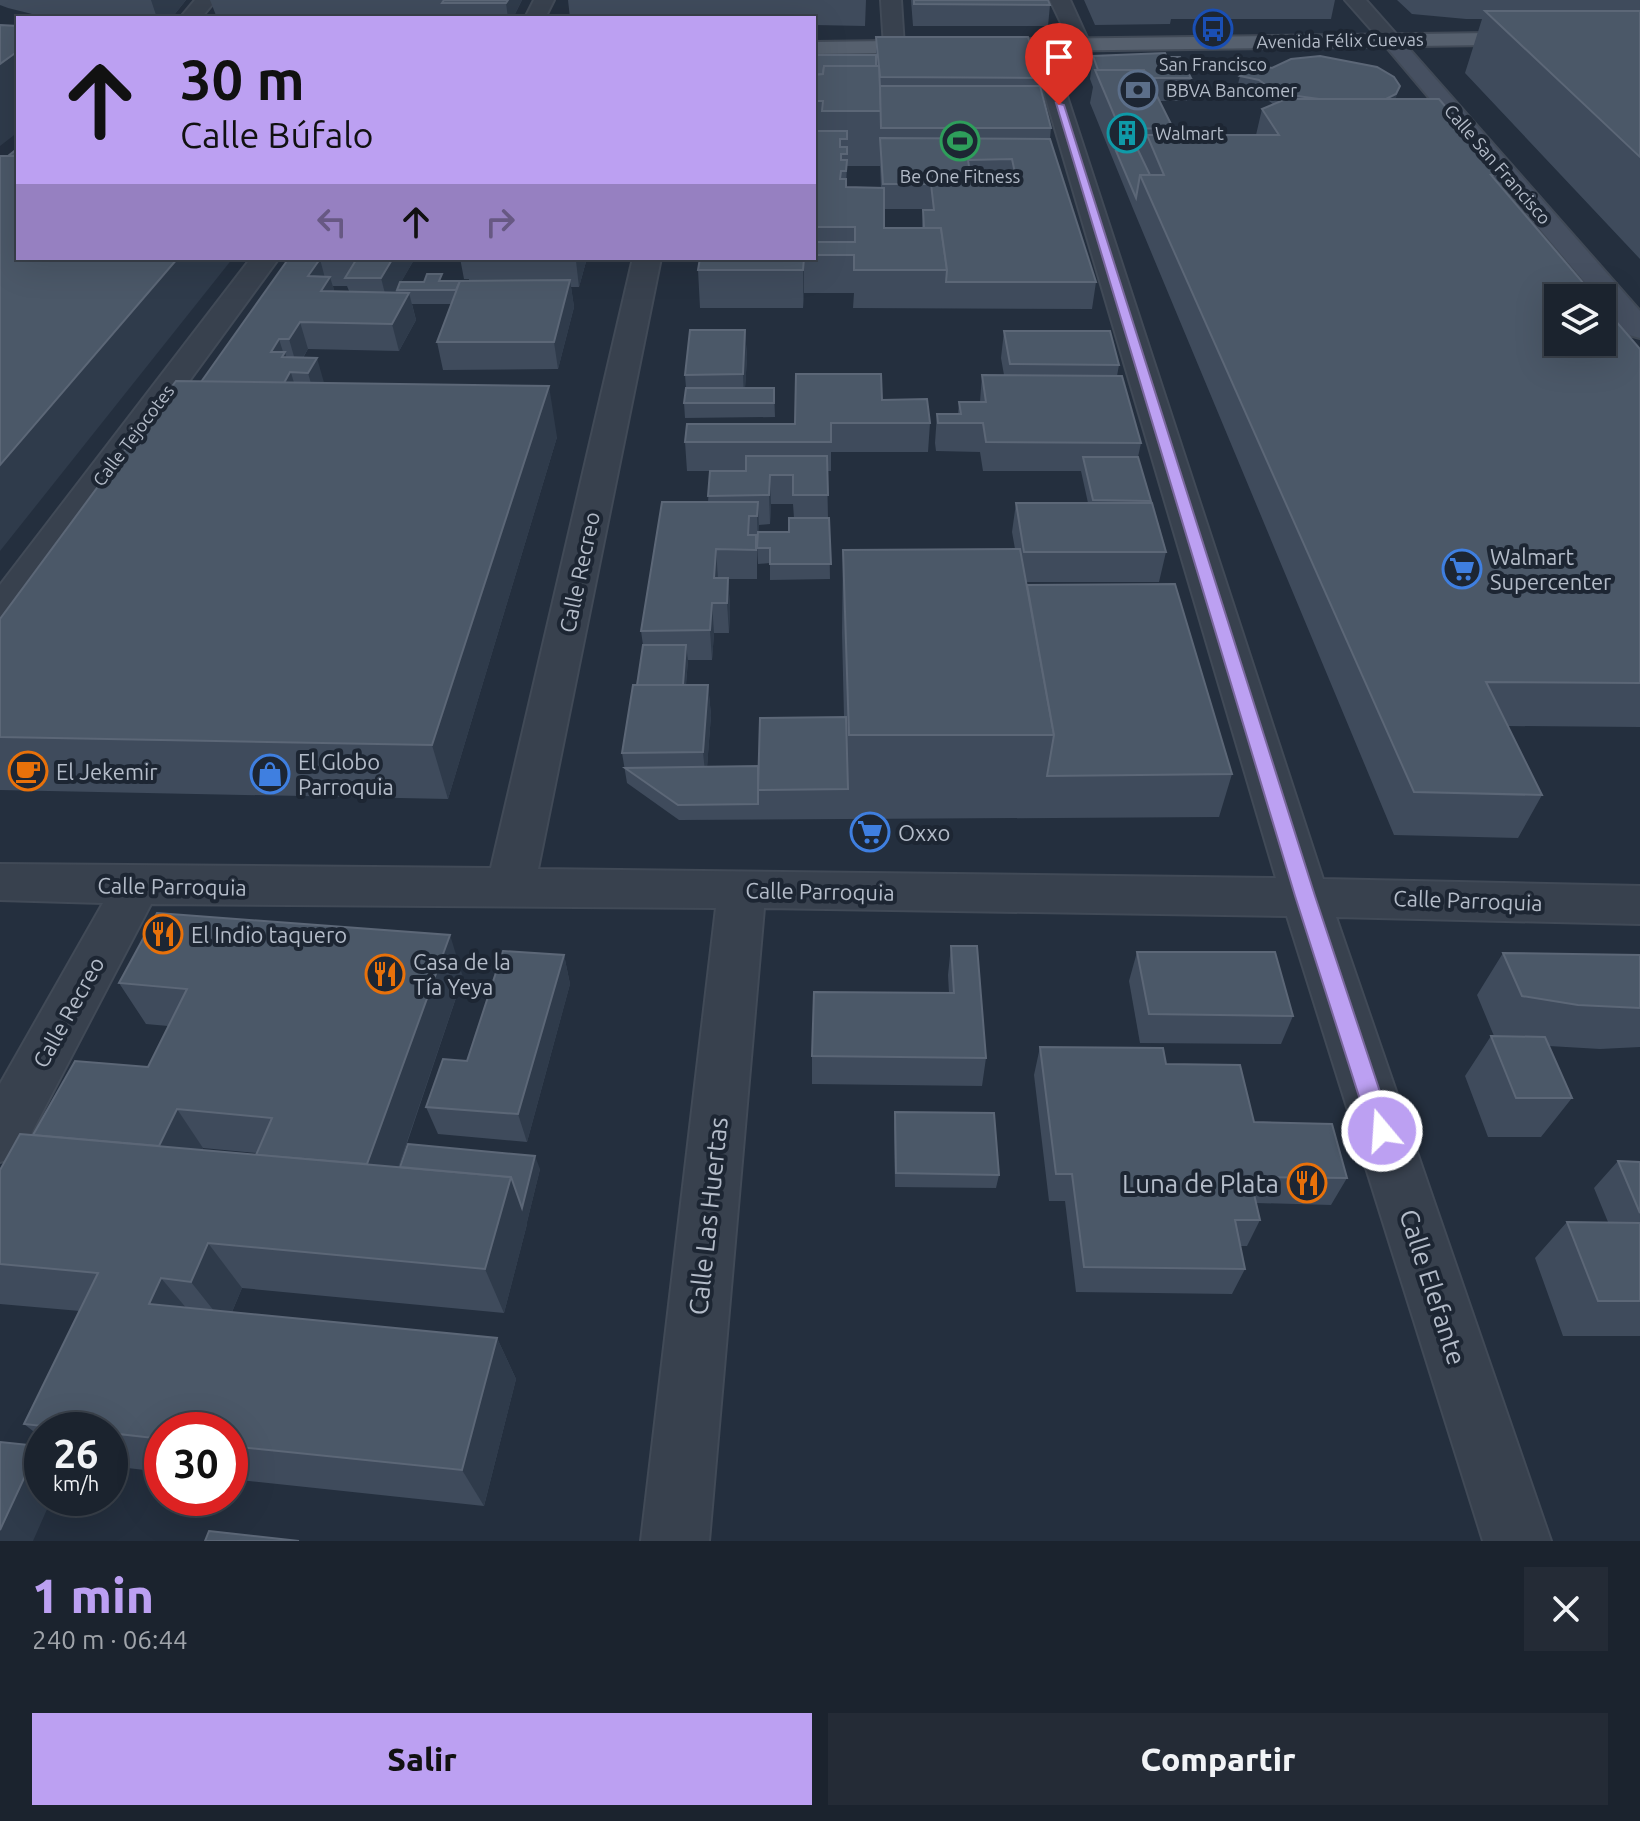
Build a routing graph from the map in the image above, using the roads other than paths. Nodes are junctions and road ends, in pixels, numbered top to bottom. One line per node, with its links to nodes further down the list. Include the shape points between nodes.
1 (206, 0): 5 (street)
2 (891, 0): 10 (street)
3 (1060, 0): 9 (street)
4 (1355, 0): 7 (street, Calle San Francisco)
5 (192, 16)
6 (1640, 37): 7 (main road, Avenida Félix Cuevas)
7 (1390, 39): 9 (main road, Avenida Félix Cuevas); 14 (street, Calle San Francisco)
8 (1040, 44): 9 (main road, Avenida Félix Cuevas); 10 (main road, Avenida Félix Cuevas); 20 (street, Calle Elefante)
9 (1080, 44)
10 (894, 47): 11 (main road)
11 (816, 48)
12 (264, 260): 15 (street, Calle Tejocotes)
13 (647, 260): 18 (street, Calle Recreo)
14 (1640, 329)
15 (0, 612)
16 (0, 882): 17 (street, Calle Parroquia)
17 (136, 887): 18 (street, Calle Parroquia); 22 (street, Calle Recreo)
18 (510, 887): 19 (street, Calle Parroquia)
19 (742, 890): 20 (street, Calle Parroquia); 23 (street, Calle Las Huertas)
20 (1305, 896): 21 (street, Calle Parroquia); 24 (street, Calle Elefante)
21 (1640, 905)
22 (0, 1137)
23 (675, 1541)
24 (1517, 1541)

